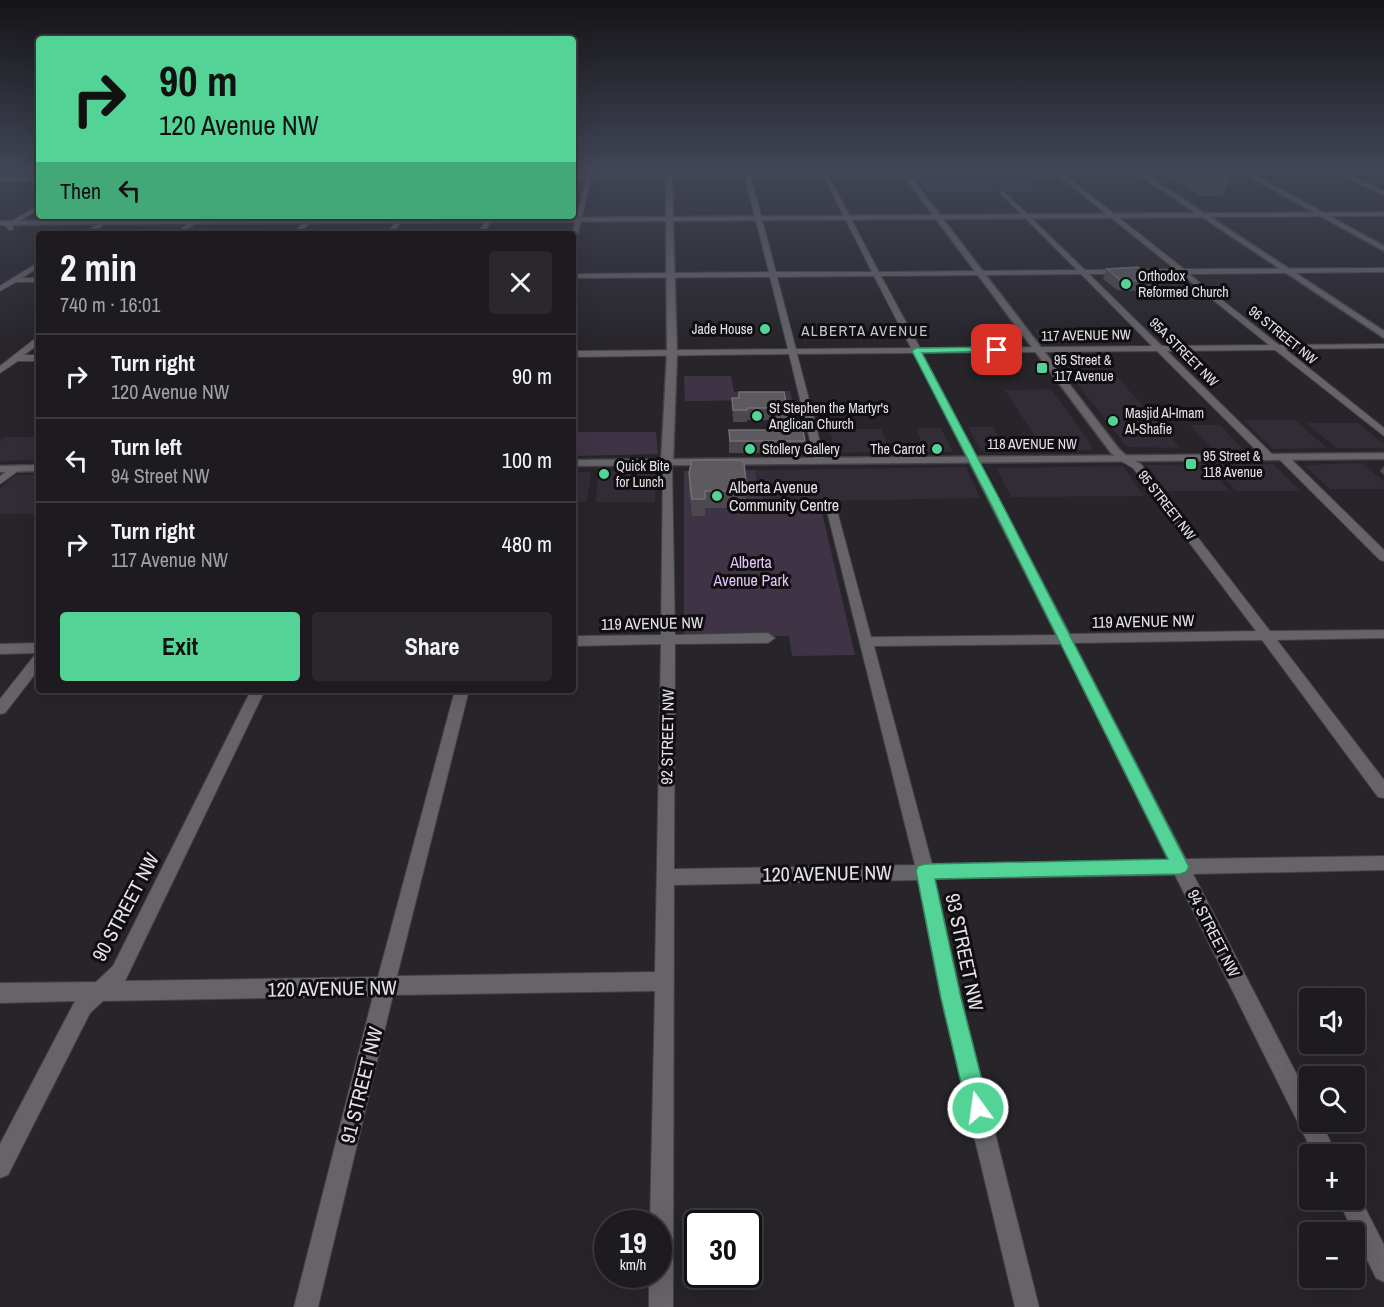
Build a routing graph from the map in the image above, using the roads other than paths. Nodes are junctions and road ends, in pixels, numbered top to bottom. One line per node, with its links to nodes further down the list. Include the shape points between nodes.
1 (669, 228): 21 (street, 92 STREET NW)
2 (762, 228): 19 (street)
3 (854, 228): 18 (street, 94 STREET NW)
4 (946, 228): 16 (street, 95 STREET NW)
5 (1037, 228): 17 (street, 95A STREET NW)
6 (1129, 228): 15 (street, 96 STREET NW)
7 (1222, 228): 13 (street)
8 (1234, 228): 14 (street)
9 (1346, 228): 10 (street)
10 (1384, 249)
11 (36, 266): 23 (street)
12 (1384, 270): 14 (street)
13 (1287, 271): 14 (street); 15 (street); 27 (street)
14 (1299, 271): 26 (street)
15 (1184, 272): 17 (street); 30 (street, 96 STREET NW)
16 (980, 273): 17 (street); 18 (street); 32 (street, 95 STREET NW)
17 (1083, 273): 31 (street, 95A STREET NW)
18 (878, 274): 19 (street); 33 (street, 94 STREET NW)
19 (774, 275): 21 (street); 34 (street)
20 (576, 276): 21 (street)
21 (670, 276): 35 (street, 92 STREET NW)
22 (0, 280): 23 (street)
23 (14, 280): 24 (street); 25 (street)
24 (36, 280)
25 (0, 289)
26 (1384, 326)
27 (1384, 335)
28 (36, 342): 38 (street)
29 (1384, 346): 30 (street, 117 AVENUE NW)
30 (1276, 347): 31 (street, 117 AVENUE NW); 41 (street, 96 STREET NW)
31 (1159, 348): 32 (street, 117 AVENUE NW); 43 (street, 95A STREET NW)
32 (1038, 349): 33 (street, 117 AVENUE NW); 45 (street, 95 STREET NW)
33 (916, 351): 34 (street, 117 AVENUE NW); 46 (street, 94 STREET NW)
34 (794, 352): 35 (street, 117 AVENUE NW); 47 (street)
35 (672, 353): 36 (street, 117 AVENUE NW); 48 (street, 92 STREET NW)
36 (576, 354)
37 (0, 358): 38 (street)
38 (16, 358): 39 (street); 40 (street)
39 (36, 358)
40 (0, 370)
41 (1384, 433)
42 (1384, 456): 44 (street, 118 AVENUE NW)
43 (1269, 457): 44 (street, 118 AVENUE NW); 45 (street, 118 AVENUE NW)
44 (1283, 457): 55 (street)
45 (1123, 458): 46 (street, 118 AVENUE NW); 57 (street, 95 STREET NW, via 1137,466)
46 (973, 460): 47 (street, 118 AVENUE NW); 59 (street, 94 STREET NW)
47 (820, 461): 48 (street, 118 AVENUE NW)
48 (668, 462): 49 (street, 118 AVENUE NW); 60 (street, 92 STREET NW)
49 (576, 463)
50 (14, 468): 51 (street); 52 (street); 53 (street)
51 (36, 468)
52 (0, 469)
53 (0, 481)
54 (830, 503): 62 (street, 93 STREET NW)
55 (1384, 557)
56 (1384, 634): 57 (street, 119 AVENUE NW)
57 (1267, 636): 59 (street, 119 AVENUE NW); 69 (street, 95 STREET NW)
58 (768, 638): 60 (street, 119 AVENUE NW)
59 (1065, 639): 62 (street, 119 AVENUE NW); 71 (street, 94 STREET NW)
60 (668, 640): 61 (street, 119 AVENUE NW); 73 (street, 92 STREET NW)
61 (576, 641)
62 (866, 642): 72 (street, 93 STREET NW)
63 (36, 648): 64 (street)
64 (0, 649)
65 (36, 663): 68 (street)
66 (257, 693): 76 (street, 90 STREET NW, via 120,973)
67 (461, 693): 75 (street, 91 STREET NW)
68 (0, 709)
69 (1384, 792)
70 (1384, 863): 71 (street, 120 AVENUE NW)
71 (1180, 867): 72 (street, 120 AVENUE NW); 78 (street, 94 STREET NW)
72 (925, 871): 73 (street, 120 AVENUE NW); 84 (street, 93 STREET NW, via 954,1009)
73 (666, 877): 74 (street, 92 STREET NW)
74 (664, 981): 75 (street, 120 AVENUE NW); 83 (street, 92 STREET NW)
75 (385, 987): 76 (street, 120 AVENUE NW); 82 (street, 91 STREET NW)
76 (101, 990): 77 (street, 120 AVENUE NW); 79 (street, 90 STREET NW, via 83,1006)
77 (0, 993)
78 (1320, 1144)
79 (0, 1167)
80 (1353, 1210): 81 (street)
81 (1384, 1270)
82 (306, 1307)
83 (661, 1307)
84 (1027, 1307)

